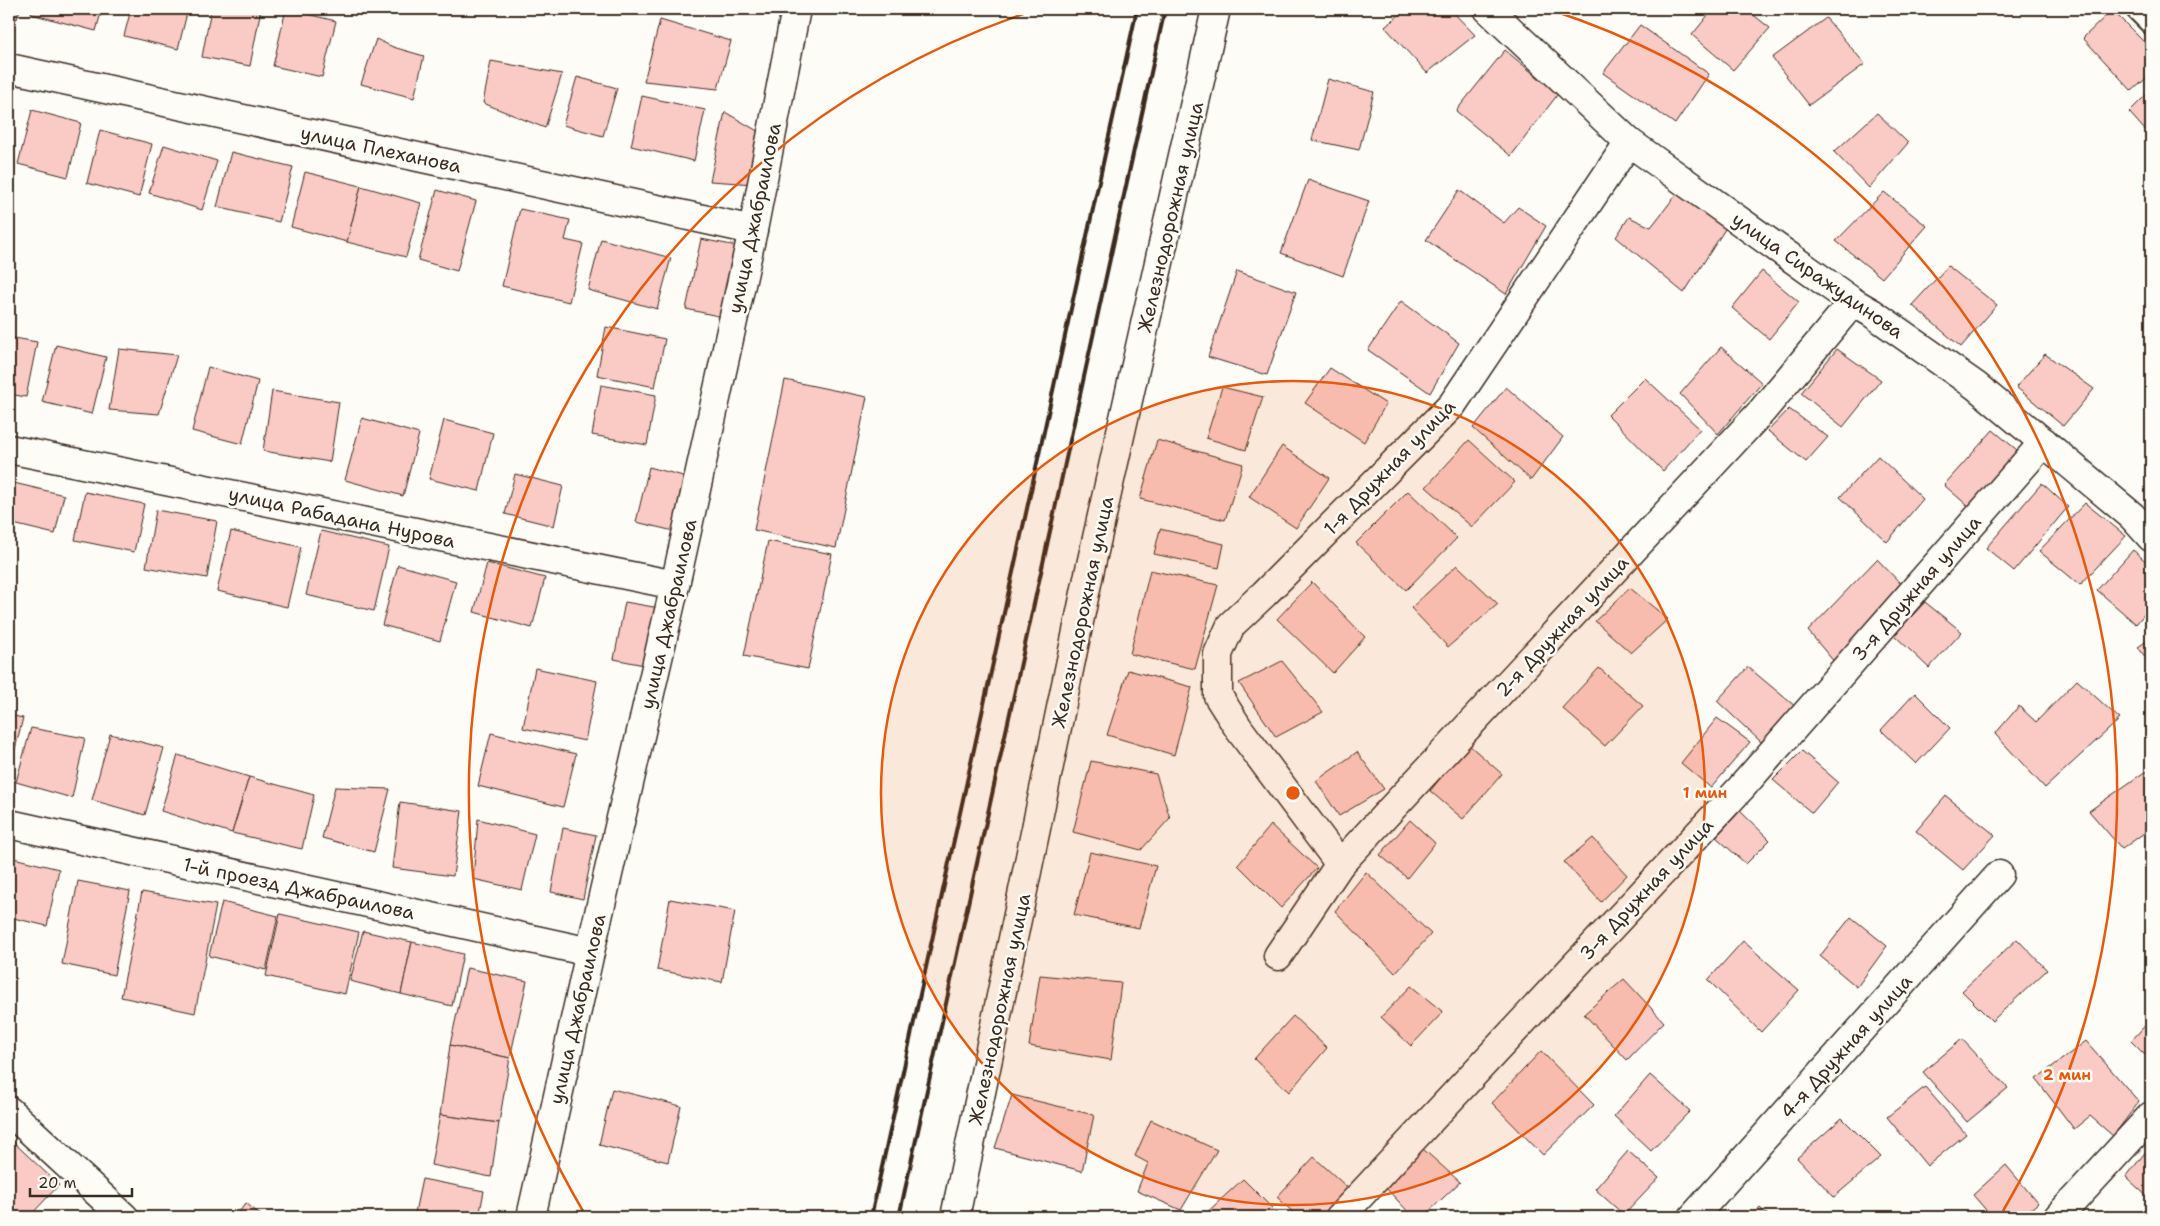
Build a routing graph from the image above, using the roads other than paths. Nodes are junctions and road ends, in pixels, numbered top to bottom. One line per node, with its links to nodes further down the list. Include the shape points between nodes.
1 (796, 9): 8 (street, улица Джабраилова)
2 (1216, 9): 23 (street, Железнодорожная улица, via 1090,569)
3 (1488, 9): 7 (street, улица Сиражудинова)
4 (2136, 9): 5 (lane)
5 (2151, 24)
6 (9, 68): 8 (street, улица Плеханова)
7 (1629, 142): 9 (street, улица Сиражудинова); 15 (street, 1-я Дружная улица, via 1452,405 1231,624 1218,654 1218,696)
8 (753, 230): 13 (street, улица Джабраилова)
9 (1852, 302): 10 (street, улица Сиражудинова, via 1976,386); 15 (street, 2-я Дружная улица, via 1762,412)
10 (2044, 442): 12 (street, улица Сиражудинова, via 2132,516); 24 (street, 3-я Дружная улица, via 1741,788)
11 (9, 449): 13 (street, улица Рабадана Нурова)
12 (2151, 537)
13 (675, 585): 17 (street, улица Джабраилова)
14 (9, 824): 17 (street, 1-й проезд Джабраилова)
15 (1340, 864): 18 (street, 2-я Дружная улица)
16 (1999, 875): 25 (street, 4-я Дружная улица)
17 (590, 952): 22 (street, улица Джабраилова)
18 (1278, 956)
19 (9, 1111): 21 (street)
20 (2151, 1116): 26 (street)
21 (124, 1217)
22 (531, 1217)
23 (956, 1217)
24 (1340, 1217)
25 (1694, 1217)
26 (2058, 1217)

